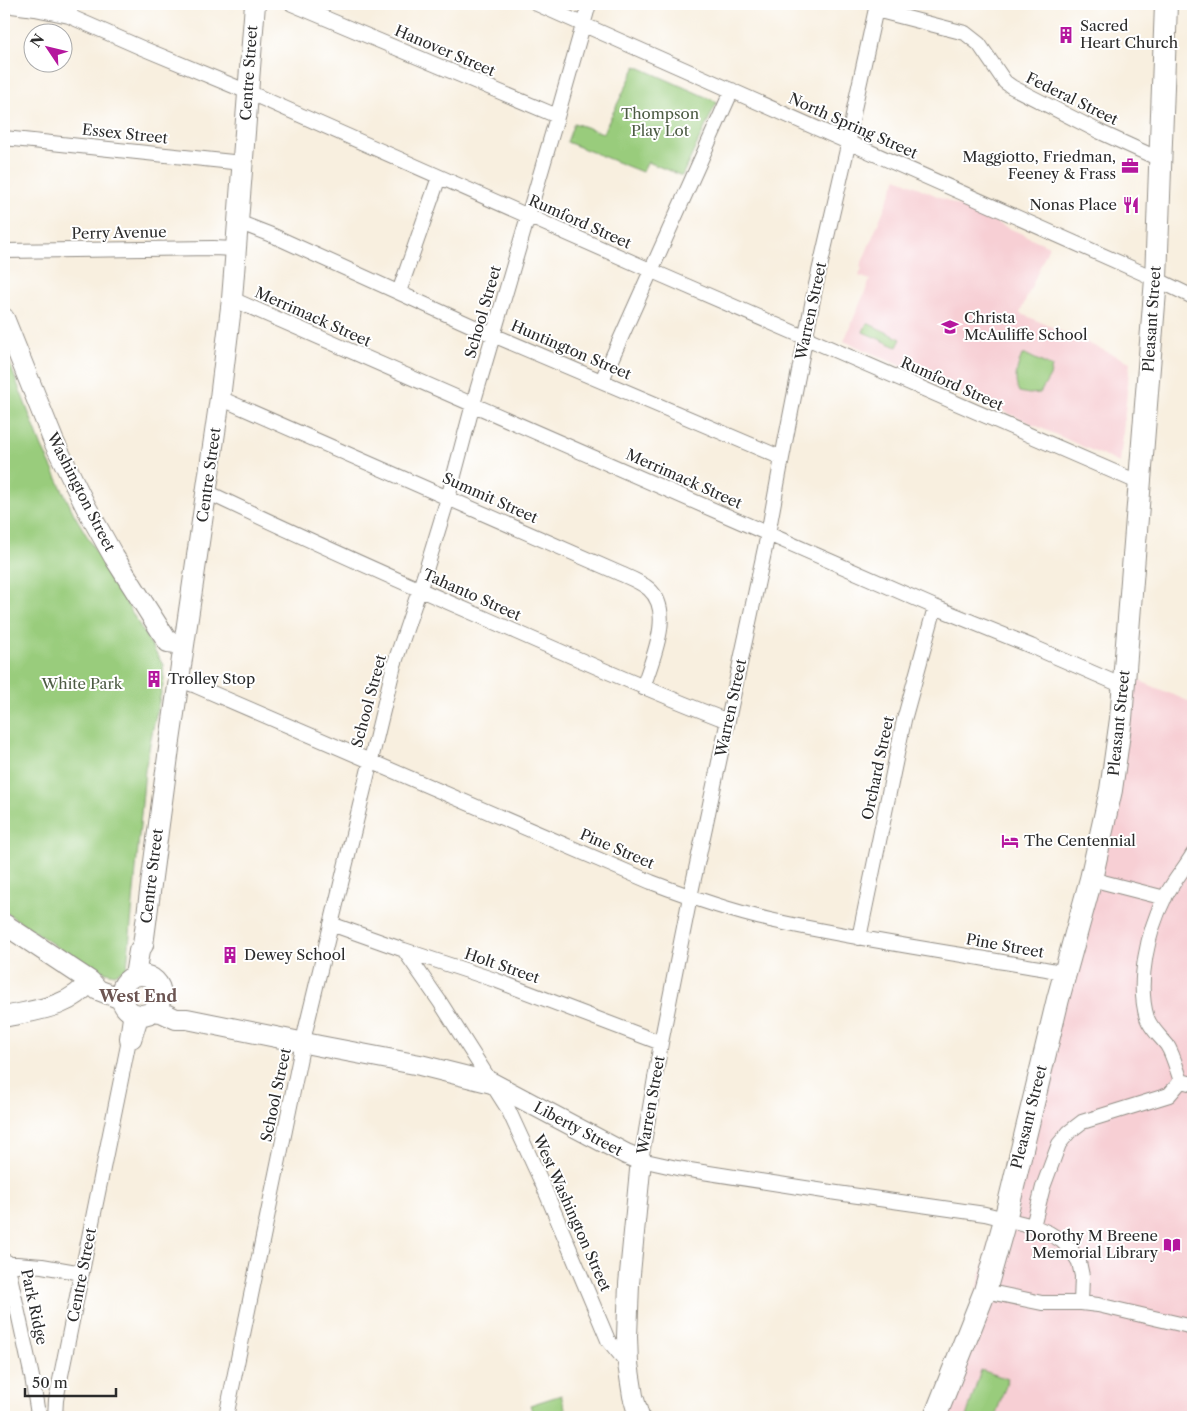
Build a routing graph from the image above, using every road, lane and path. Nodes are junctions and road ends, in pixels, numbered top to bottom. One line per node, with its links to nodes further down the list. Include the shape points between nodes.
1 (254, 4): 11 (street, Centre Street)
2 (292, 4): 12 (street, Hanover Street)
3 (537, 4): 9 (street, North Spring Street)
4 (589, 4): 9 (street, School Street)
5 (1166, 4): 15 (main road, Pleasant Street)
6 (4, 5): 8 (street, Rumford Street)
7 (877, 7): 14 (street, Warren Street); 15 (street, Federal Street, via 965,33 979,44 1005,82 1012,87)
8 (70, 10): 11 (street, Rumford Street, via 142,48)
9 (583, 24): 10 (street, North Spring Street); 12 (street, School Street)
10 (732, 90): 14 (street, North Spring Street); 22 (street)
11 (248, 92): 16 (street, Centre Street); 17 (street, Rumford Street)
12 (557, 116): 18 (street, School Street)
13 (4, 138): 16 (street, Essex Street)
14 (849, 141): 23 (street, North Spring Street); 29 (street, Warren Street)
15 (1159, 159): 23 (main road, Pleasant Street)
16 (242, 163): 19 (street, Centre Street)
17 (439, 177): 18 (street, Rumford Street); 24 (street)
18 (528, 216): 22 (street, Rumford Street); 28 (street, School Street)
19 (238, 222): 20 (street, Centre Street); 24 (street, Huntington Street)
20 (235, 250): 21 (street, Perry Avenue); 26 (street, Centre Street)
21 (4, 251)
22 (651, 270): 29 (street, Rumford Street); 30 (street)
23 (1156, 279): 25 (street, North Spring Street); 34 (main road, Pleasant Street)
24 (398, 292): 28 (street, Huntington Street)
25 (1193, 298)
26 (232, 299): 31 (street, Centre Street); 32 (street, Merrimack Street)
27 (4, 318): 40 (street, Washington Street, via 54,442 86,507 168,642)
28 (494, 335): 30 (street, Huntington Street); 32 (street, School Street)
29 (806, 338): 33 (street, Warren Street); 34 (street, Rumford Street)
30 (602, 380): 33 (street, Huntington Street)
31 (220, 398): 35 (street, Centre Street); 36 (street, Summit Street)
32 (473, 404): 36 (street, School Street); 37 (street, Merrimack Street)
33 (782, 458): 37 (street, Warren Street)
34 (1140, 483): 42 (main road, Pleasant Street)
35 (207, 492): 38 (street, Tahanto Street); 40 (street, Centre Street)
36 (448, 498): 38 (street, School Street); 43 (street, Summit Street, via 622,574 649,589 662,614)
37 (768, 534): 39 (street, Merrimack Street); 44 (street, Warren Street)
38 (419, 590): 43 (street, Tahanto Street); 45 (street, School Street, via 394,665)
39 (935, 607): 42 (street, Merrimack Street); 52 (street, Orchard Street, via 904,720)
40 (184, 644): 41 (street, Centre Street)
41 (179, 680): 45 (street, Pine Street); 56 (street, Centre Street, via 143,945 139,950)
42 (1123, 686): 47 (main road, Pleasant Street, via 1111,790)
43 (643, 688): 44 (street, Tahanto Street)
44 (728, 721): 48 (street, Warren Street)
45 (370, 762): 48 (street, Pine Street); 51 (street, School Street)
46 (1193, 854): 49 (street)
47 (1091, 879): 49 (street); 54 (main road, Pleasant Street)
48 (690, 896): 52 (street, Pine Street, via 770,920); 59 (street, Warren Street)
49 (1165, 898): 60 (street, via 1147,948 1143,1002 1148,1020 1168,1047)
50 (4, 924): 55 (street, Liberty Street)
51 (331, 924): 53 (street, Holt Street); 58 (street, School Street)
52 (859, 938): 54 (street, Pine Street)
53 (404, 950): 59 (street, Holt Street, via 495,980); 61 (street, West Washington Street)
54 (1065, 973): 63 (main road, Pleasant Street)
55 (90, 981): 56 (street, Liberty Street, via 98,990); 57 (street, via 84,990 67,1001)
56 (140, 996): 58 (street, Liberty Street, via 167,1003 181,1010 188,1019); 66 (street, Centre Street, via 134,1039 128,1046)
57 (4, 1017)
58 (303, 1043): 61 (street, Liberty Street, via 420,1065); 73 (street, School Street)
59 (661, 1043): 62 (street, Warren Street)
60 (1187, 1082): 64 (street, via 1168,1095 1082,1122 1069,1132 1059,1144 1043,1186)
61 (492, 1083): 62 (street, Liberty Street); 70 (street, West Washington Street, via 508,1109 542,1183 608,1340)
62 (641, 1160): 63 (street, Liberty Street, via 984,1214); 70 (street, Warren Street, via 630,1284)
63 (1005, 1220): 64 (street, Liberty Street); 67 (main road, Pleasant Street)
64 (1033, 1226): 68 (street, Liberty Street, via 1062,1240 1072,1250 1082,1276)
65 (6, 1263): 66 (street); 71 (street, Park Ridge)
66 (82, 1273): 72 (street, Centre Street)
67 (985, 1291): 68 (street, via 1042,1303); 75 (main road, Pleasant Street)
68 (1081, 1303): 69 (street)
69 (1193, 1327)
70 (628, 1364): 74 (street, Warren Street)
71 (41, 1417)
72 (55, 1417)
73 (226, 1417)
74 (639, 1417)
75 (935, 1417)

